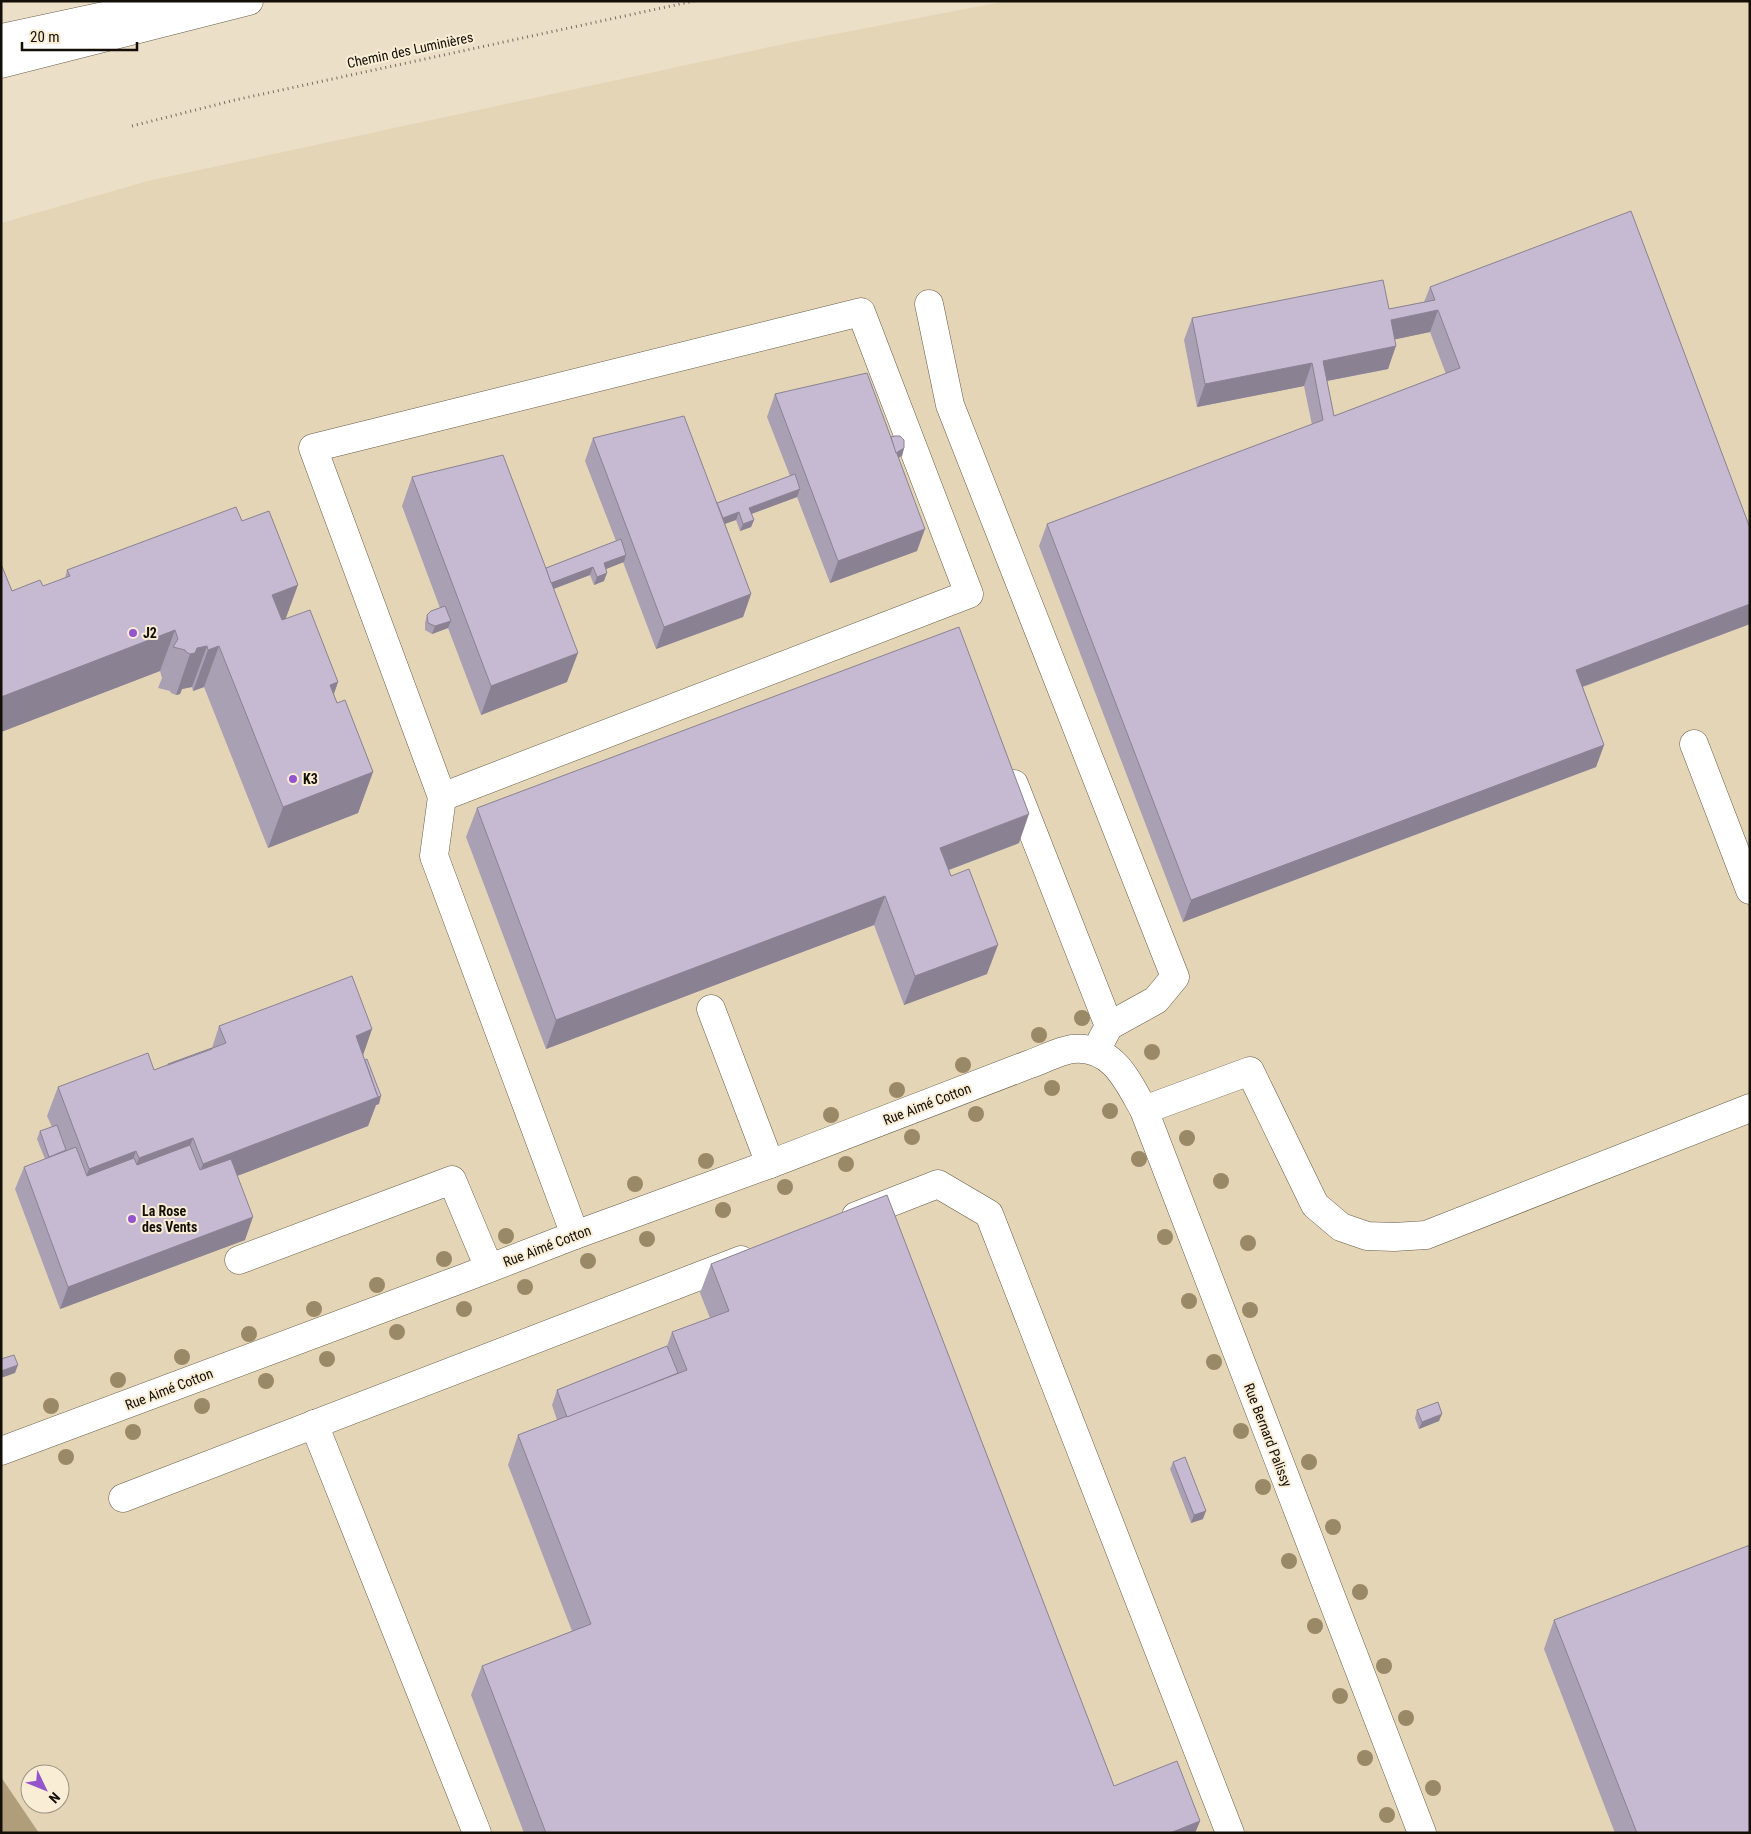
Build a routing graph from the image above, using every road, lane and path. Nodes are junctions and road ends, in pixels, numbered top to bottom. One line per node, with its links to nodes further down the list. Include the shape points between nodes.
1 (174, 1): 4 (main road)
2 (249, 1): 5 (main road)
3 (694, 1): 6 (path, Chemin des Luminières, via 235,100)
4 (1, 38)
5 (1, 64)
6 (132, 126)
7 (929, 304): 13 (main road, via 950,405 1175,977 1156,1000)
8 (1694, 744): 11 (main road)
9 (1006, 762): 13 (main road)
10 (442, 798): 10 (main road, via 313,448 860,312 969,594); 19 (main road, via 434,856)
11 (1750, 890)
12 (710, 1009): 17 (main road)
13 (1109, 1026): 14 (main road)
14 (1095, 1051): 16 (main road, Rue Bernard Palissy, via 1118,1065); 17 (main road, Rue Aimé Cotton, via 1073,1049)
15 (1750, 1108): 16 (main road, via 1426,1235 1394,1237 1367,1236 1341,1227 1315,1206 1250,1072)
16 (1144, 1110): 28 (main road, Rue Bernard Palissy)
17 (770, 1164): 19 (main road, Rue Aimé Cotton)
18 (836, 1224): 27 (main road, via 938,1184 989,1214)
19 (575, 1235): 22 (main road, Rue Aimé Cotton)
20 (761, 1252): 23 (main road)
21 (239, 1260): 22 (main road, via 452,1180)
22 (489, 1268): 24 (main road, Rue Aimé Cotton)
23 (314, 1424): 25 (main road); 26 (main road)
24 (1, 1451)
25 (123, 1498)
26 (476, 1833)
27 (1230, 1833)
28 (1422, 1833)

